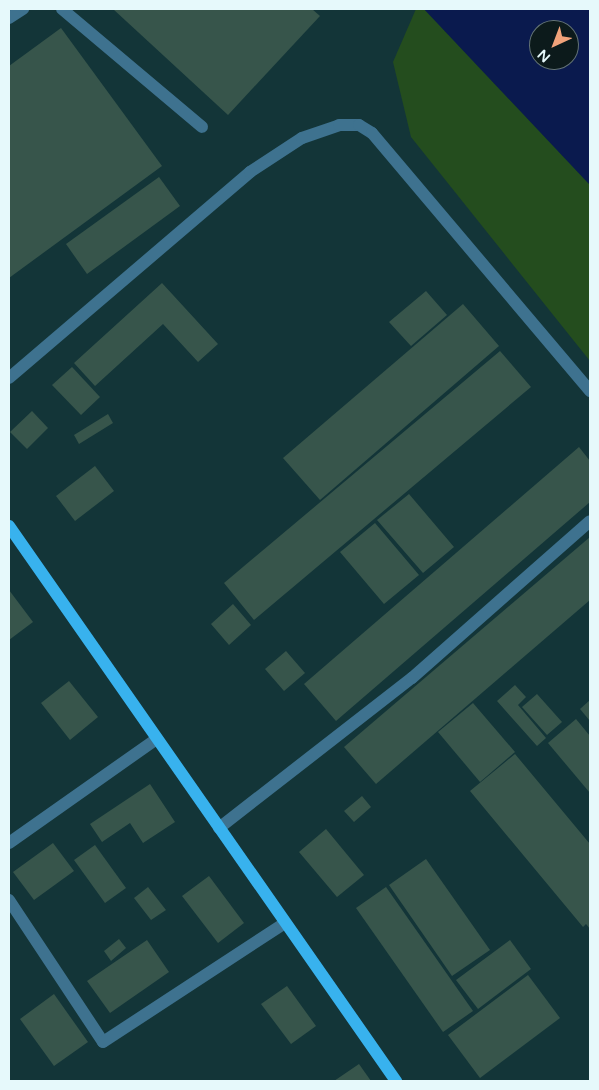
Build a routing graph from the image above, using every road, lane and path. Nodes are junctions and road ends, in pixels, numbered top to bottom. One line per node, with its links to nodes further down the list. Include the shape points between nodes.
1 (23, 9): 3 (street)
2 (62, 9): 4 (street)
3 (9, 18)
4 (202, 127)
5 (9, 378): 6 (street, via 250,172 302,138 339,126 358,125 372,133)
6 (590, 391)
7 (590, 521): 10 (street, via 412,678)
8 (9, 526): 9 (main road)
9 (155, 740): 10 (main road); 11 (street)
10 (219, 828): 13 (main road)
11 (9, 843)
12 (9, 900): 13 (street, via 103,1042)
13 (284, 923): 14 (main road)
14 (396, 1081)

